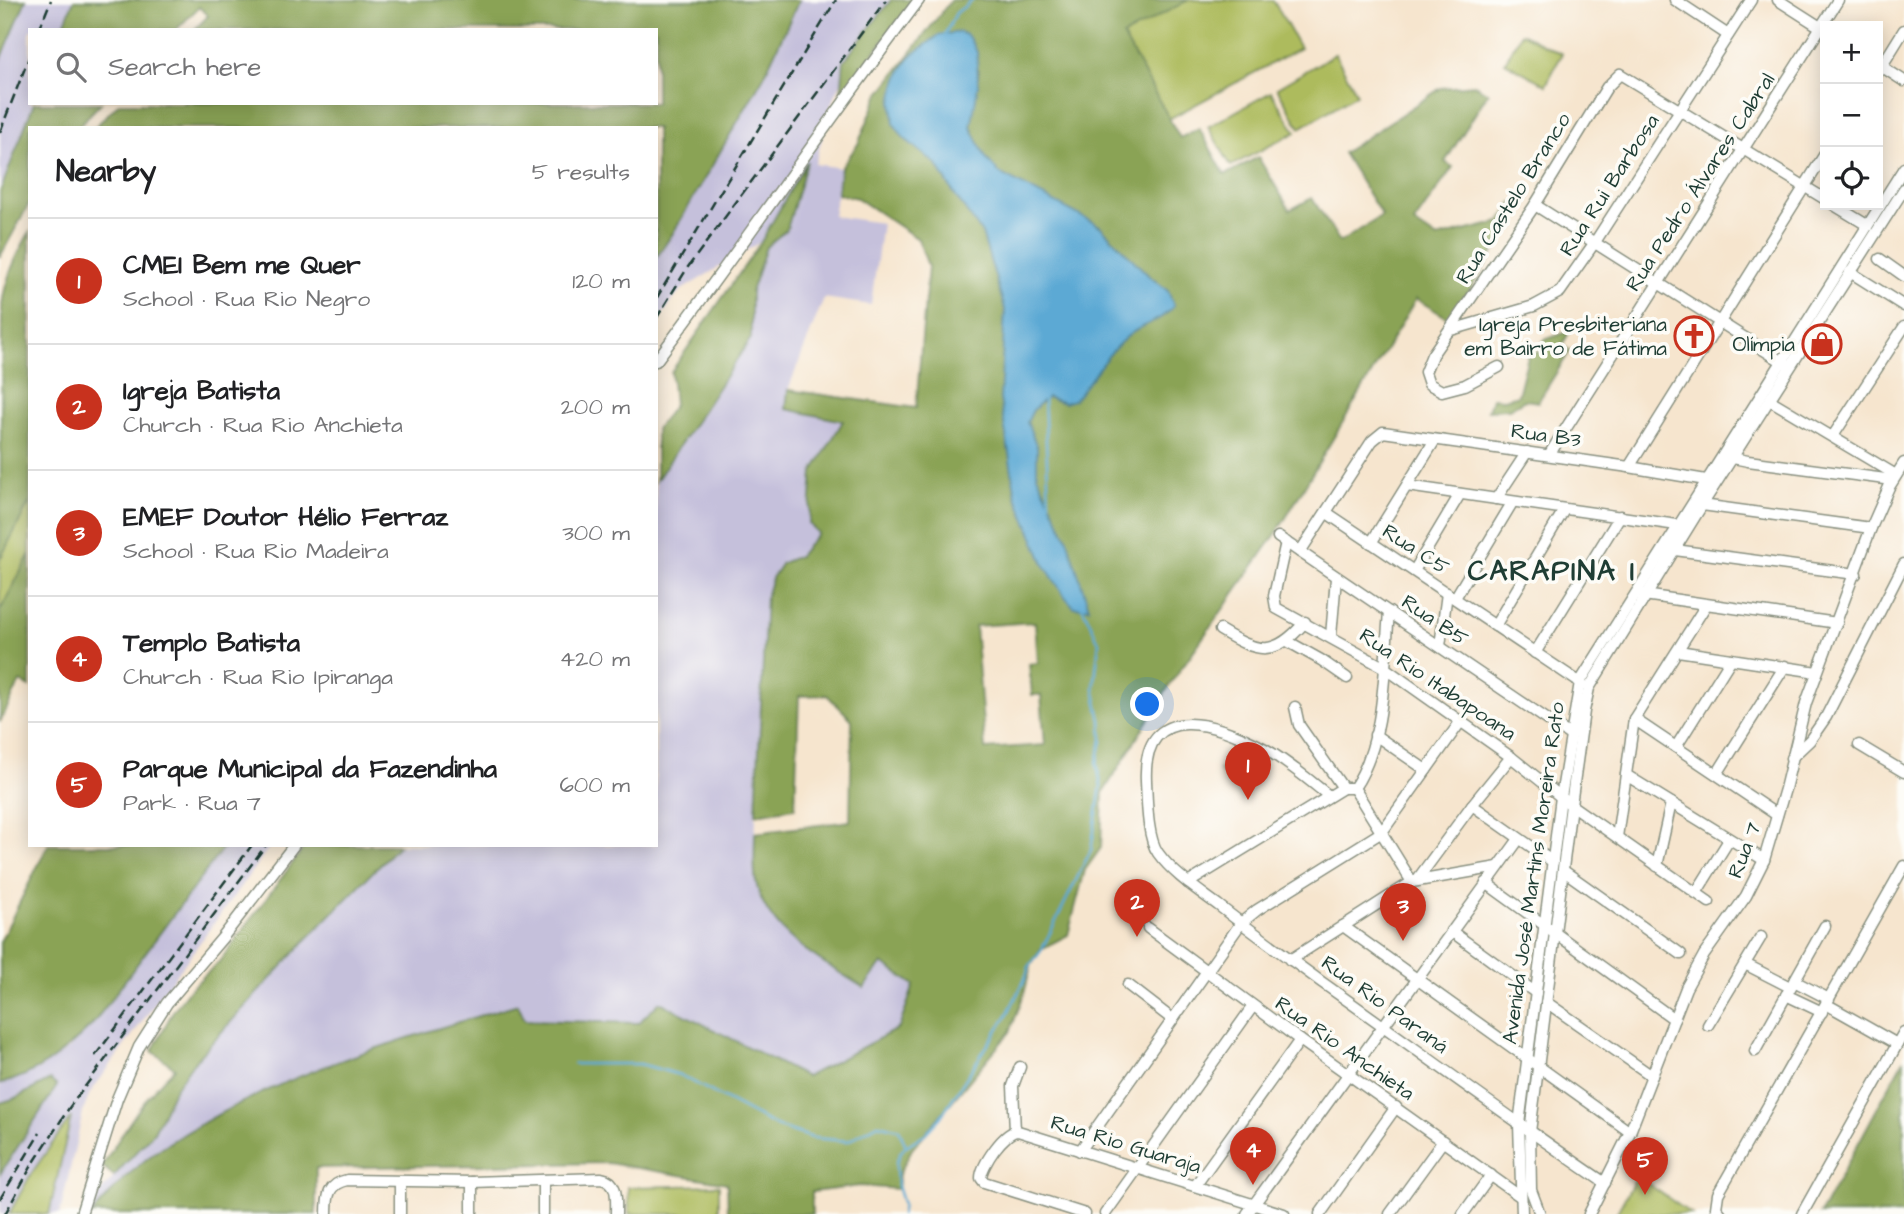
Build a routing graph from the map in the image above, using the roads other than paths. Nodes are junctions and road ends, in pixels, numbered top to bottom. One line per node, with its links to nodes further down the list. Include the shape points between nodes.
1 (919, 0): 33 (street)
2 (1675, 0): 10 (street)
3 (1751, 0): 10 (street, Rua Rui Barbosa)
4 (1778, 0): 7 (street)
5 (1838, 0): 6 (street, Rua Pedro Álvares Cabral)
6 (1827, 21)
7 (1820, 26)
8 (1904, 30): 11 (street)
9 (1820, 33): 15 (street, Rua Pedro Álvares Cabral)
10 (1728, 35): 14 (street, Rua Rui Barbosa)
11 (1883, 61)
12 (1883, 69): 13 (street)
13 (1904, 81)
14 (1680, 110): 15 (street); 21 (street, Rua Castelo Branco, via 1620,74 1590,111); 24 (street, Rua Rui Barbosa)
15 (1744, 149): 18 (street); 28 (street, Rua Pedro Álvares Cabral)
16 (1820, 162): 18 (street)
17 (1904, 168): 23 (street, Avenida José Martins Moreira Rato)
18 (1805, 186): 20 (street); 30 (street)
19 (1904, 189): 26 (street, Avenida José Martins Moreira Rato)
20 (1820, 196)
21 (1535, 205): 24 (street); 32 (street, Rua Castelo Branco)
22 (1842, 210): 23 (street)
23 (1867, 225): 34 (street, Avenida José Martins Moreira Rato)
24 (1595, 242): 28 (street); 32 (street, Rua Rui Barbosa, via 1566,285 1552,297)
25 (1880, 259): 27 (street)
26 (1850, 272): 29 (street); 34 (street, Avenida José Martins Moreira Rato)
27 (1904, 276)
28 (1658, 282): 30 (street); 41 (street, Rua Pedro Álvares Cabral)
29 (1904, 306)
30 (1719, 321): 34 (street); 44 (street)
31 (1904, 327): 37 (street)
32 (1451, 330): 35 (street, Rua Castelo Branco, via 1425,372 1435,389 1457,388)
33 (658, 358)
34 (1786, 364): 36 (street, Avenida José Martins Moreira Rato); 39 (street, Avenida José Martins Moreira Rato)
35 (1499, 367)
36 (1770, 400): 37 (street); 42 (street, Avenida José Martins Moreira Rato)
37 (1833, 436): 45 (street)
38 (1435, 440): 40 (street, Rua B3); 47 (street); 53 (street, Rua B3, via 1380,433)
39 (1728, 445): 42 (street); 46 (street, Avenida José Martins Moreira Rato)
40 (1527, 452): 41 (street, Rua B3); 49 (street)
41 (1549, 455): 44 (street, Rua B3)
42 (1733, 458): 45 (street); 51 (street, Avenida José Martins Moreira Rato)
43 (1904, 463): 45 (street, Rua 7)
44 (1629, 467): 46 (street, Rua B3)
45 (1895, 477): 56 (street, Rua 7)
46 (1706, 480): 55 (street, Avenida José Martins Moreira Rato)
47 (1407, 486): 48 (street); 57 (street)
48 (1460, 494): 49 (street); 61 (street)
49 (1496, 499): 50 (street)
50 (1512, 503): 52 (street); 65 (street)
51 (1702, 505): 56 (street); 58 (street, Avenida José Martins Moreira Rato)
52 (1564, 510): 54 (street); 72 (street)
53 (1327, 513): 57 (street, Rua C5); 59 (street)
54 (1620, 516): 55 (street); 78 (street)
55 (1677, 525): 64 (street, Avenida José Martins Moreira Rato)
56 (1871, 528): 62 (street, Rua 7)
57 (1371, 543): 61 (street, Rua C5)
58 (1675, 550): 62 (street); 66 (street, Avenida José Martins Moreira Rato)
59 (1300, 552): 63 (street, Rua B5); 68 (street, Rua B5, via 1282,539)
60 (1904, 564): 93 (street, via 1826,717)
61 (1414, 571): 65 (street, Rua C5)
62 (1856, 574): 71 (street, Rua 7)
63 (1336, 578): 69 (street, Rua B5); 74 (street)
64 (1635, 594): 66 (street); 84 (street, Avenida José Martins Moreira Rato)
65 (1451, 595): 72 (street, Rua C5); 76 (street)
66 (1647, 596): 67 (street); 84 (street, Avenida José Martins Moreira Rato)
67 (1706, 605): 71 (street); 77 (street)
68 (1274, 606): 70 (street, Rua Rio Itabapoana)
69 (1389, 612): 76 (street, Rua B5); 81 (street)
70 (1305, 622): 74 (street, Rua Rio Itabapoana); 75 (street)
71 (1837, 623): 82 (street, Rua 7)
72 (1495, 626): 78 (street, Rua C5)
73 (1220, 630): 75 (street, via 1263,648)
74 (1331, 636): 81 (street, Rua Rio Itabapoana)
75 (1287, 642): 83 (street)
76 (1440, 646): 89 (street, Rua B5)
77 (1678, 651): 79 (street); 86 (street)
78 (1535, 653): 84 (street, Rua C5)
79 (1731, 659): 80 (street); 91 (street)
80 (1785, 666): 82 (street); 96 (street)
81 (1385, 668): 87 (street, Rua Rio Itabapoana); 88 (street)
82 (1817, 672): 93 (street, Rua 7)
83 (1347, 678)
84 (1584, 685): 89 (street, Avenida José Martins Moreira Rato); 104 (street, Avenida José Martins Moreira Rato)
85 (1295, 706): 98 (street, via 1298,725)
86 (1634, 719): 91 (street); 97 (street)
87 (1461, 721): 92 (street, Rua Rio Itabapoana); 94 (street)
88 (1375, 735): 94 (street); 99 (street)
89 (1570, 735): 101 (street, Avenida José Martins Moreira Rato)
90 (1859, 745): 95 (street)
91 (1676, 747): 96 (street)
92 (1511, 757): 101 (street, Rua Rio Itabapoana); 103 (street)
93 (1791, 758): 105 (street, Rua 7)
94 (1426, 770): 106 (street)
95 (1904, 772)
96 (1717, 774): 105 (street)
97 (1626, 775): 102 (street); 107 (street)
98 (1343, 788): 99 (street); 100 (street)
99 (1354, 788): 106 (street)
100 (1329, 796): 118 (street); 118 (street, Rua Rio Paraná, via 1265,749 1194,723 1177,724 1158,736 1147,754 1147,789 1153,844)
101 (1561, 797): 104 (street, Rua Rio Itabapoana); 112 (street, Avenida José Martins Moreira Rato)
102 (1671, 803): 109 (street); 113 (street)
103 (1472, 805): 108 (street); 117 (street)
104 (1571, 805): 107 (street, Rua Rio Itabapoana); 116 (street, Avenida José Martins Moreira Rato)
105 (1777, 815): 111 (street, Rua 7)
106 (1382, 832): 117 (street); 122 (street)
107 (1617, 836): 113 (street, Rua Rio Itabapoana)
108 (1519, 839): 112 (street); 115 (street)
109 (1729, 840): 111 (street); 120 (street)
110 (292, 847): 170 (street, via 167,1003 139,1047 117,1099)
111 (1763, 860): 142 (street, Rua 7, via 1746,896 1695,971)
112 (1553, 863): 125 (street, Avenida José Martins Moreira Rato)
113 (1657, 866): 120 (street, Rua Rio Itabapoana)
114 (1904, 866): 139 (street)
115 (1498, 867): 117 (street); 119 (street)
116 (1564, 871): 128 (street, Avenida José Martins Moreira Rato); 130 (street)
117 (1414, 881): 123 (street)
118 (1188, 883): 122 (street, Rua Rio Paraná)
119 (1486, 883): 125 (street); 127 (street)
120 (1696, 894): 121 (street, Rua Rio Itabapoana)
121 (1709, 902)
122 (1241, 923): 131 (street, Rua Rio Paraná); 133 (street)
123 (1343, 926): 131 (street); 134 (street)
124 (1825, 926): 136 (street)
125 (1544, 927): 128 (street); 137 (street, Avenida José Martins Moreira Rato)
126 (1149, 928): 133 (street, Rua Rio Anchieta)
127 (1451, 931): 134 (street); 137 (street)
128 (1555, 934): 138 (street, Avenida José Martins Moreira Rato); 142 (street)
129 (1761, 937): 132 (street)
130 (1681, 954)
131 (1290, 960): 144 (street, Rua Rio Paraná)
132 (1745, 964): 136 (street); 143 (street)
133 (1207, 972): 140 (street, Rua Rio Anchieta); 141 (street)
134 (1418, 980): 144 (street); 149 (street)
135 (1128, 985): 141 (street)
136 (1790, 987): 139 (street); 139 (street); 148 (street)
137 (1536, 993): 149 (street, Avenida José Martins Moreira Rato)
138 (1546, 1002): 149 (street, Avenida José Martins Moreira Rato); 152 (street)
139 (1825, 1005): 147 (street); 169 (street, via 1718,1194)
140 (1253, 1006): 146 (street, Rua Rio Anchieta); 160 (street)
141 (1172, 1019): 159 (street)
142 (1674, 1019): 152 (street, Rua 7)
143 (1708, 1025)
144 (1384, 1026): 151 (street); 154 (street, Rua Rio Paraná)
145 (1904, 1032): 147 (street)
146 (1300, 1040): 151 (street, Rua Rio Anchieta); 166 (street)
147 (1897, 1044): 186 (street)
148 (1755, 1051)
149 (1532, 1062): 154 (street, Avenida José Martins Moreira Rato); 156 (street, Avenida José Martins Moreira Rato); 157 (street)
150 (1020, 1067): 155 (street, via 1013,1086)
151 (1349, 1074): 153 (street, Rua Rio Anchieta); 168 (street)
152 (1652, 1076): 157 (street, Rua 7)
153 (1396, 1107): 158 (street, Rua Rio Anchieta); 180 (street)
154 (1519, 1124): 156 (street, Rua Rio Paraná); 167 (street, Avenida José Martins Moreira Rato)
155 (1015, 1131): 159 (street, Rua Rio Guaraja); 176 (street, via 1003,1138 981,1178)
156 (1530, 1132): 165 (street, Rua Rio Paraná); 184 (street, Avenida José Martins Moreira Rato, via 1531,1190)
157 (1630, 1132): 165 (street, Rua 7)
158 (1443, 1141): 161 (street, Rua Rio Anchieta); 181 (street)
159 (1080, 1151): 160 (street, Rua Rio Guaraja)
160 (1138, 1169): 166 (street, Rua Rio Guaraja); 177 (street)
161 (1491, 1175): 167 (street, Rua Rio Anchieta); 182 (street)
162 (543, 1180): 164 (street); 174 (street); 175 (street, via 601,1178 613,1183)
163 (400, 1181): 164 (street); 171 (street, via 348,1180 333,1185); 172 (street)
164 (472, 1182): 173 (street)
165 (1605, 1183): 185 (street, Rua 7)
166 (1195, 1186): 168 (street, Rua Rio Guaraja)
167 (1521, 1197): 183 (street, Avenida José Martins Moreira Rato)
168 (1254, 1204): 178 (street); 179 (street, Rua Rio Guaraja)
169 (1718, 1211)
170 (81, 1214)
171 (327, 1214)
172 (400, 1214)
173 (472, 1214)
174 (543, 1214)
175 (616, 1214)
176 (1085, 1214)
177 (1105, 1214)
178 (1247, 1214)
179 (1284, 1214)
180 (1320, 1214)
181 (1390, 1214)
182 (1463, 1214)
183 (1522, 1214)
184 (1540, 1214)
185 (1589, 1214)
186 (1802, 1214)

